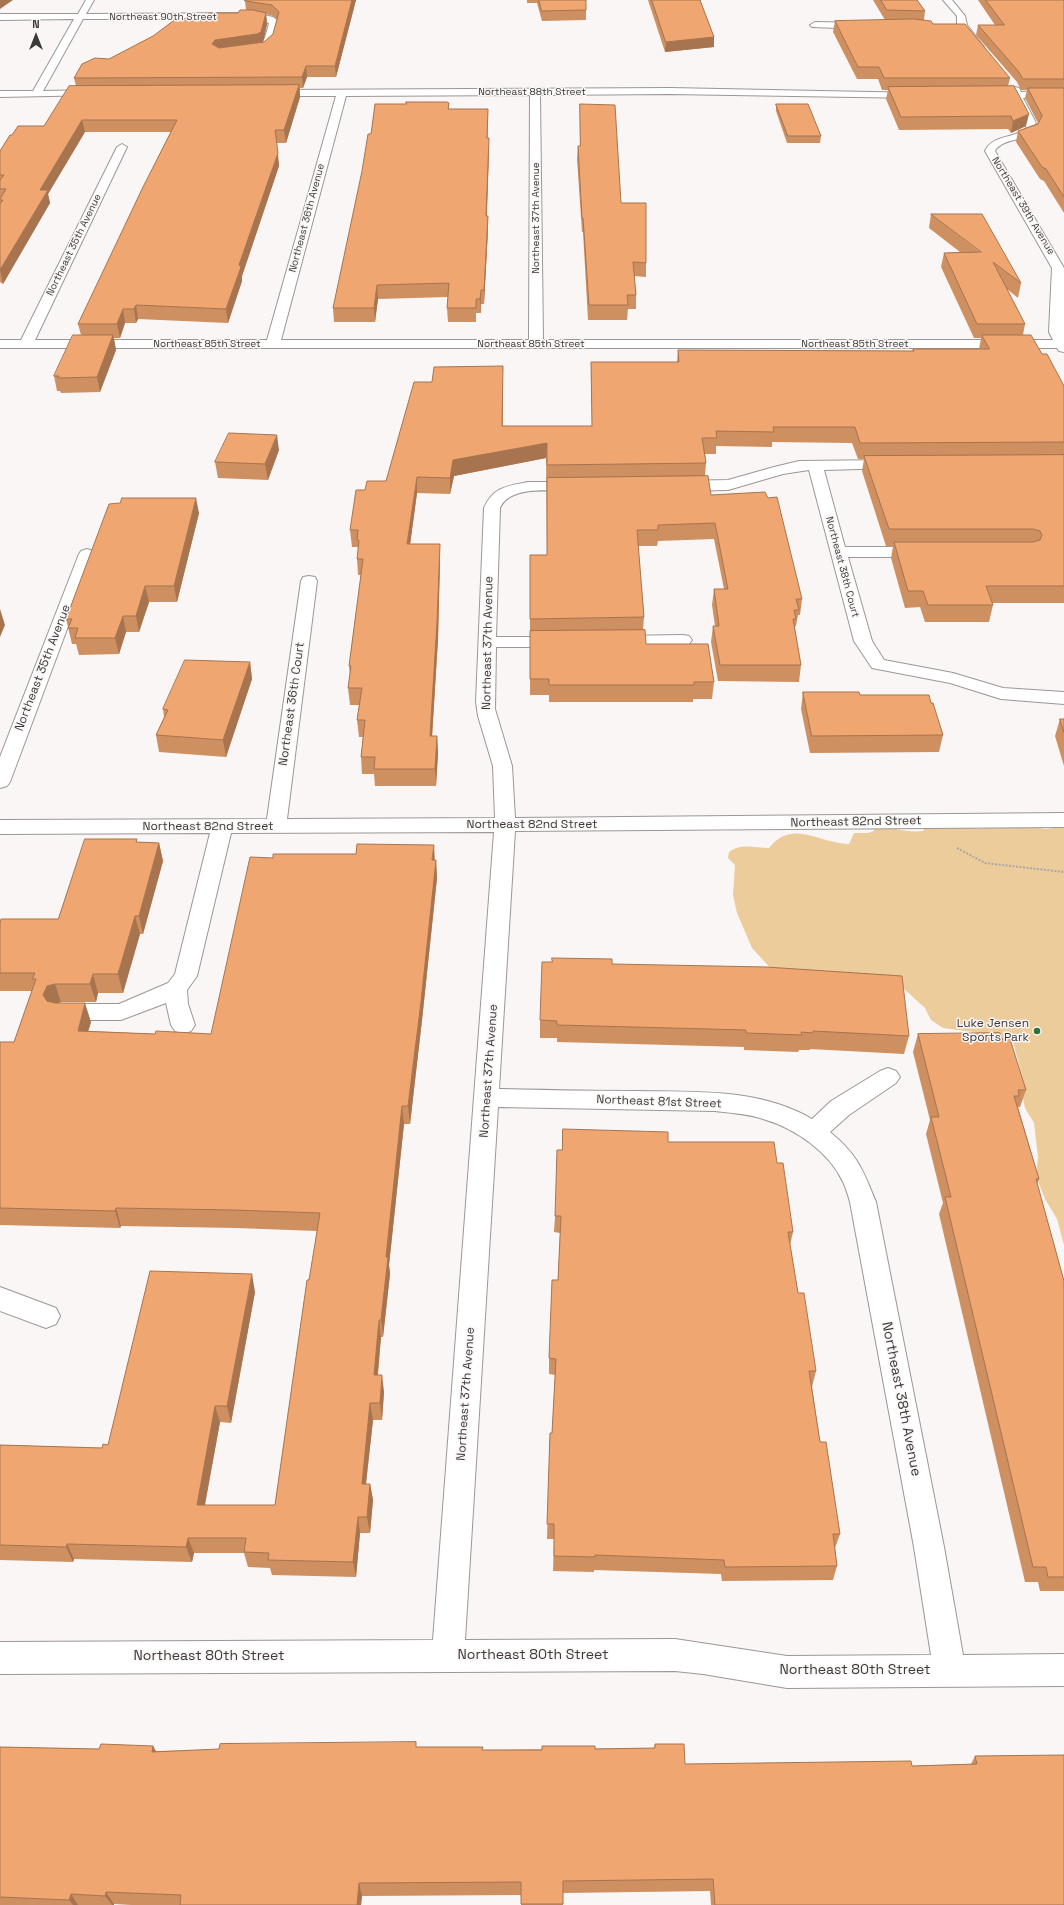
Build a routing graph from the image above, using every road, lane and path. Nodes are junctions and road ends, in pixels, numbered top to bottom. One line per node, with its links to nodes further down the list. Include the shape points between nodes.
1 (90, 0): 4 (street)
2 (951, 0): 8 (street, via 961,16 960,22)
3 (0, 17): 4 (street, Northeast 90th Street)
4 (81, 17): 10 (street, Northeast 90th Street, via 254,16 274,22 268,45 262,50); 14 (street)
5 (814, 25): 6 (street)
6 (871, 26)
7 (951, 30): 8 (street)
8 (966, 31): 9 (street)
9 (984, 52)
10 (240, 53)
11 (1009, 81): 18 (street, Northeast 39th Avenue)
12 (342, 92): 13 (street, Northeast 88th Street); 16 (street, Northeast 88th Street); 25 (street, Northeast 36th Avenue)
13 (535, 92): 20 (street, Northeast 88th Street, via 670,91); 26 (street, Northeast 37th Avenue)
14 (36, 93): 15 (street); 17 (street)
15 (107, 93)
16 (263, 93)
17 (0, 94)
18 (1016, 94): 19 (street); 21 (street); 27 (street, Northeast 39th Avenue, via 1032,122 1032,129 1026,134 993,145 990,151 1058,268 1056,332)
19 (1064, 94)
20 (924, 95)
21 (978, 95)
22 (122, 147): 24 (street, Northeast 35th Avenue)
23 (0, 344): 24 (street, Northeast 85th Street)
24 (26, 344): 25 (street, Northeast 85th Street)
25 (273, 344): 26 (street, Northeast 85th Street)
26 (536, 344): 27 (street, Northeast 85th Street)
27 (1063, 346)
28 (907, 465): 29 (street)
29 (814, 466): 30 (street, via 779,470 728,486); 32 (street, Northeast 38th Court)
30 (662, 486)
31 (592, 487): 39 (street, Northeast 37th Avenue, via 521,488 501,494 494,500)
32 (838, 552): 33 (street); 40 (street, Northeast 38th Court, via 863,641 878,664 953,678 1001,693)
33 (934, 552)
34 (87, 554): 41 (street, Northeast 35th Avenue)
35 (309, 581): 45 (street, Northeast 36th Court)
36 (682, 640): 38 (street)
37 (573, 641): 39 (street)
38 (596, 641)
39 (487, 642): 44 (street, Northeast 37th Avenue, via 485,710 501,758 505,790)
40 (1064, 698)
41 (0, 782)
42 (1064, 820): 43 (street, Northeast 82nd Street)
43 (934, 821): 44 (street, Northeast 82nd Street); 48 (path, via 943,835 960,851 985,863)
44 (505, 825): 45 (street, Northeast 82nd Street); 53 (street, Northeast 37th Avenue)
45 (276, 826): 47 (street, Northeast 82nd Street)
46 (0, 827): 47 (street, Northeast 82nd Street)
47 (222, 827): 49 (street, via 186,976)
48 (1064, 872)
49 (176, 989): 50 (street, via 121,1012); 51 (street)
50 (61, 1012)
51 (183, 1025)
52 (888, 1077): 54 (street, via 840,1108)
53 (487, 1098): 54 (street, Northeast 81st Street, via 715,1102 743,1105 773,1112 795,1121); 57 (street, Northeast 37th Avenue)
54 (818, 1136): 60 (street, Northeast 38th Avenue, via 842,1158 855,1179 863,1202)
55 (0, 1299): 56 (street)
56 (46, 1316)
57 (448, 1654): 58 (street, Northeast 80th Street); 60 (street, Northeast 80th Street, via 675,1654 702,1656 759,1669 787,1672)
58 (0, 1658)
59 (1064, 1670): 60 (street, Northeast 80th Street)
60 (950, 1671)

